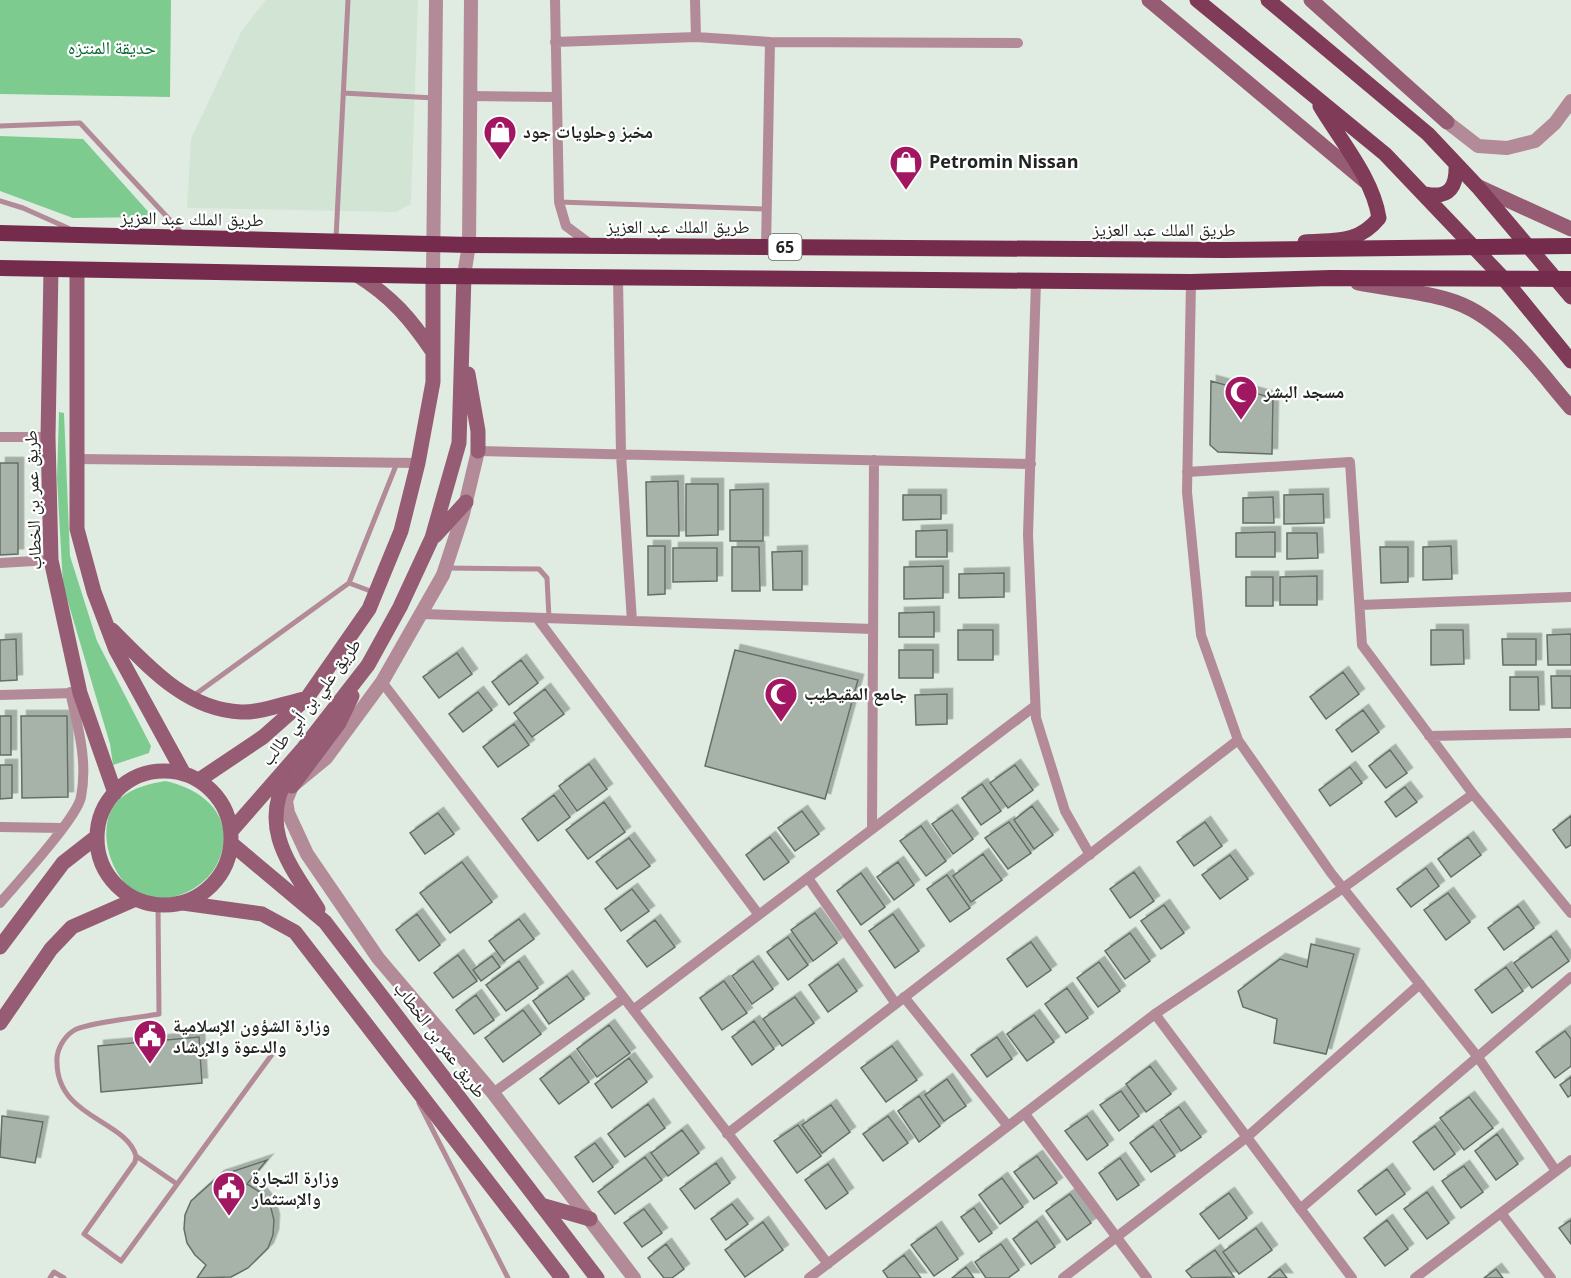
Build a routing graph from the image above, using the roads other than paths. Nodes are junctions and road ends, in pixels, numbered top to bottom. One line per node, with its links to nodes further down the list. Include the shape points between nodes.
1 (348, 0): 16 (lane)
2 (435, 0): 20 (street)
3 (471, 0): 17 (street)
4 (555, 0): 13 (street)
5 (695, 0): 12 (street)
6 (1149, 0): 25 (main road)
7 (1197, 0): 18 (main road)
8 (1268, 0): 11 (main road)
9 (1282, 0): 11 (main road)
10 (1311, 0): 22 (main road)
11 (1298, 23): 24 (main road, via 1428,134)
12 (696, 37): 13 (street); 14 (street)
13 (555, 42): 19 (street)
14 (770, 42): 15 (street); 30 (street)
15 (1017, 43)
16 (343, 93): 20 (lane); 35 (lane)
17 (470, 96): 19 (street); 37 (street)
18 (1313, 96): 25 (main road); 27 (main road, via 1385,154)
19 (555, 97): 29 (street)
20 (434, 98): 36 (street)
21 (1571, 101): 22 (street, via 1535,141 1507,148 1478,146)
22 (1447, 122)
23 (0, 126): 34 (lane, via 80,123)
24 (1456, 164): 26 (main road); 27 (main road, via 1457,181 1453,188 1438,196)
25 (1365, 181): 43 (main road, via 1377,205 1378,218 1359,237)
26 (1477, 186): 31 (main road); 42 (main road)
27 (1426, 194): 39 (main road)
28 (0, 201): 33 (lane)
29 (559, 202): 30 (lane); 38 (street, via 566,226)
30 (766, 209): 41 (street)
31 (1571, 229)
32 (0, 233): 33 (highway, طريق الملك عبد العزيز / 65)
33 (86, 236): 34 (highway, طريق الملك عبد العزيز / 65)
34 (187, 238): 35 (highway, طريق الملك عبد العزيز / 65)
35 (336, 242): 36 (highway, طريق الملك عبد العزيز / 65)
36 (432, 243): 37 (highway, طريق الملك عبد العزيز / 65); 49 (street)
37 (469, 245): 38 (highway, طريق الملك عبد العزيز / 65); 47 (street)
38 (593, 246): 41 (highway, طريق الملك عبد العزيز / 65)
39 (1472, 246): 42 (highway, طريق الملك عبد العزيز / 65); 43 (highway, طريق الملك عبد العزيز / 65); 52 (main road)
40 (1571, 246): 42 (highway, طريق الملك عبد العزيز / 65)
41 (766, 247): 43 (highway, طريق الملك عبد العزيز / 65)
42 (1529, 247): 53 (main road)
43 (1225, 250)
44 (0, 268): 45 (highway, 65)
45 (51, 269): 46 (highway, 65); 62 (main road, طريق عمر بن الخطاب)
46 (77, 270): 48 (highway, 65); 65 (main road)
47 (464, 274): 49 (highway, 65); 50 (highway, 65); 57 (main road, طريق علي بن أبي طالب)
48 (357, 275): 49 (highway, 65); 58 (main road, via 380,289 408,315)
49 (433, 276): 58 (main road, طريق علي بن أبي طالب)
50 (618, 277): 54 (highway, 65); 64 (street)
51 (1331, 278): 52 (highway, 65); 55 (highway, 65); 60 (main road, via 1449,300 1472,310 1509,338)
52 (1504, 279): 53 (highway, 65); 59 (main road)
53 (1564, 279): 56 (main road)
54 (1036, 280): 55 (highway, 65); 69 (street)
55 (1191, 282): 70 (street)
56 (1571, 297)
57 (463, 346): 63 (main road); 72 (main road, طريق علي بن أبي طالب, via 459,443)
58 (433, 351): 68 (main road, طريق علي بن أبي طالب, via 433,382)
59 (1571, 361)
60 (1571, 408)
61 (0, 437): 62 (street)
62 (48, 437): 73 (main road, طريق عمر بن الخطاب)
63 (478, 452): 64 (street); 71 (street)
64 (621, 455): 66 (street); 83 (street)
65 (77, 459): 67 (street); 84 (main road, via 77,529)
66 (874, 460): 69 (street); 85 (street)
67 (398, 463): 68 (street); 76 (lane)
68 (418, 463): 77 (main road, طريق علي بن أبي طالب, via 402,531)
69 (1031, 464): 92 (street, via 1028,536)
70 (1187, 472): 79 (street, via 1350,462); 95 (street, via 1201,635)
71 (466, 502): 72 (main road); 75 (street)
72 (432, 538): 86 (main road, طريق علي بن أبي طالب)
73 (51, 560): 74 (street); 88 (main road, طريق عمر بن الخطاب)
74 (0, 563)
75 (446, 568): 80 (street); 82 (lane, via 539,569 547,578)
76 (349, 583): 77 (lane); 90 (lane)
77 (376, 593): 91 (main road, طريق علي بن أبي طالب, via 357,628)
78 (1571, 597): 79 (street)
79 (1360, 604): 94 (street, via 1362,645)
80 (422, 614): 81 (street); 87 (street)
81 (537, 618): 82 (street); 115 (street)
82 (549, 618): 83 (street)
83 (632, 621): 85 (street)
84 (107, 625): 90 (main road, via 157,676); 97 (main road, via 134,685)
85 (873, 629): 104 (street)
86 (368, 665): 96 (main road, طريق علي بن أبي طالب); 99 (main road, via 339,723)
87 (382, 682): 99 (street, via 326,758); 120 (street)
88 (75, 693): 89 (street); 100 (main road, طريق عمر بن الخطاب); 103 (street, via 83,746 81,799)
89 (0, 695)
90 (191, 697): 91 (main road, via 213,708 243,712)
91 (307, 698): 98 (main road, طريق علي بن أبي طالب, via 263,737)
92 (1035, 706): 104 (street); 107 (street, via 1065,811)
93 (1571, 732): 94 (street)
94 (1430, 736): 101 (street)
95 (1238, 740): 107 (street); 109 (street)
96 (302, 750): 105 (main road, طريق علي بن أبي طالب); 116 (main road, via 280,788 275,826 284,853)
97 (184, 774): 98 (main road); 100 (main road, via 147,774 129,781)
98 (200, 780): 105 (main road, via 221,801)
99 (292, 786): 128 (street, via 286,801 288,813 307,854 378,958)
100 (115, 793): 106 (main road, via 99,816)
101 (1473, 794): 109 (street); 114 (street)
102 (0, 827): 103 (street)
103 (62, 828): 111 (street)
104 (872, 829): 108 (street)
105 (232, 837): 112 (main road, via 227,864 217,882); 116 (main road, طريق عمر بن الخطاب)
106 (95, 838): 110 (main road, via 96,852 106,873); 117 (main road, via 63,863)
107 (1090, 855): 121 (street)
108 (808, 878): 115 (street); 121 (street)
109 (1342, 888): 119 (street); 123 (street)
110 (136, 899): 113 (main road); 124 (main road, via 72,927 51,949)
111 (0, 903)
112 (183, 903): 113 (main road); 127 (main road, via 262,914 295,932)
113 (158, 905): 133 (lane, via 159,1014 75,1029 62,1042 56,1059 64,1094 123,1139)
114 (1571, 913)
115 (759, 915): 122 (street)
116 (326, 922): 137 (main road, طريق عمر بن الخطاب)
117 (0, 947)
118 (1571, 978): 126 (street)
119 (1420, 984): 126 (street); 132 (street)
120 (624, 998): 122 (street); 128 (street)
121 (900, 1000): 130 (street); 131 (street)
122 (633, 1010): 131 (street)
123 (1155, 1014): 129 (street); 132 (street)
124 (0, 1023)
125 (276, 1049): 136 (lane)
126 (1477, 1056): 135 (street); 138 (street)
127 (406, 1077): 143 (lane); 146 (main road)
128 (493, 1093): 140 (street)
129 (1025, 1114): 130 (street); 141 (street)
130 (1008, 1126): 142 (street)
131 (728, 1134): 142 (street)
132 (1247, 1137): 138 (street); 141 (street)
133 (136, 1156): 136 (lane); 136 (lane, via 84,1234 121,1260)
134 (1571, 1160): 135 (street)
135 (1556, 1171): 139 (street)
136 (177, 1184)
137 (541, 1205): 140 (main road); 147 (main road, طريق عمر بن الخطاب)
138 (1300, 1209): 152 (street)
139 (1501, 1213): 153 (street); 154 (street)
140 (590, 1220): 148 (street)
141 (1116, 1236): 150 (street); 151 (street)
142 (828, 1264): 149 (street)
143 (506, 1276)
144 (50, 1278): 145 (lane, via 54,1272)
145 (64, 1278)
146 (562, 1278)
147 (597, 1278)
148 (634, 1278)
149 (809, 1278)
150 (1063, 1278)
151 (1148, 1278)
152 (1352, 1278)
153 (1415, 1278)
154 (1551, 1278)

